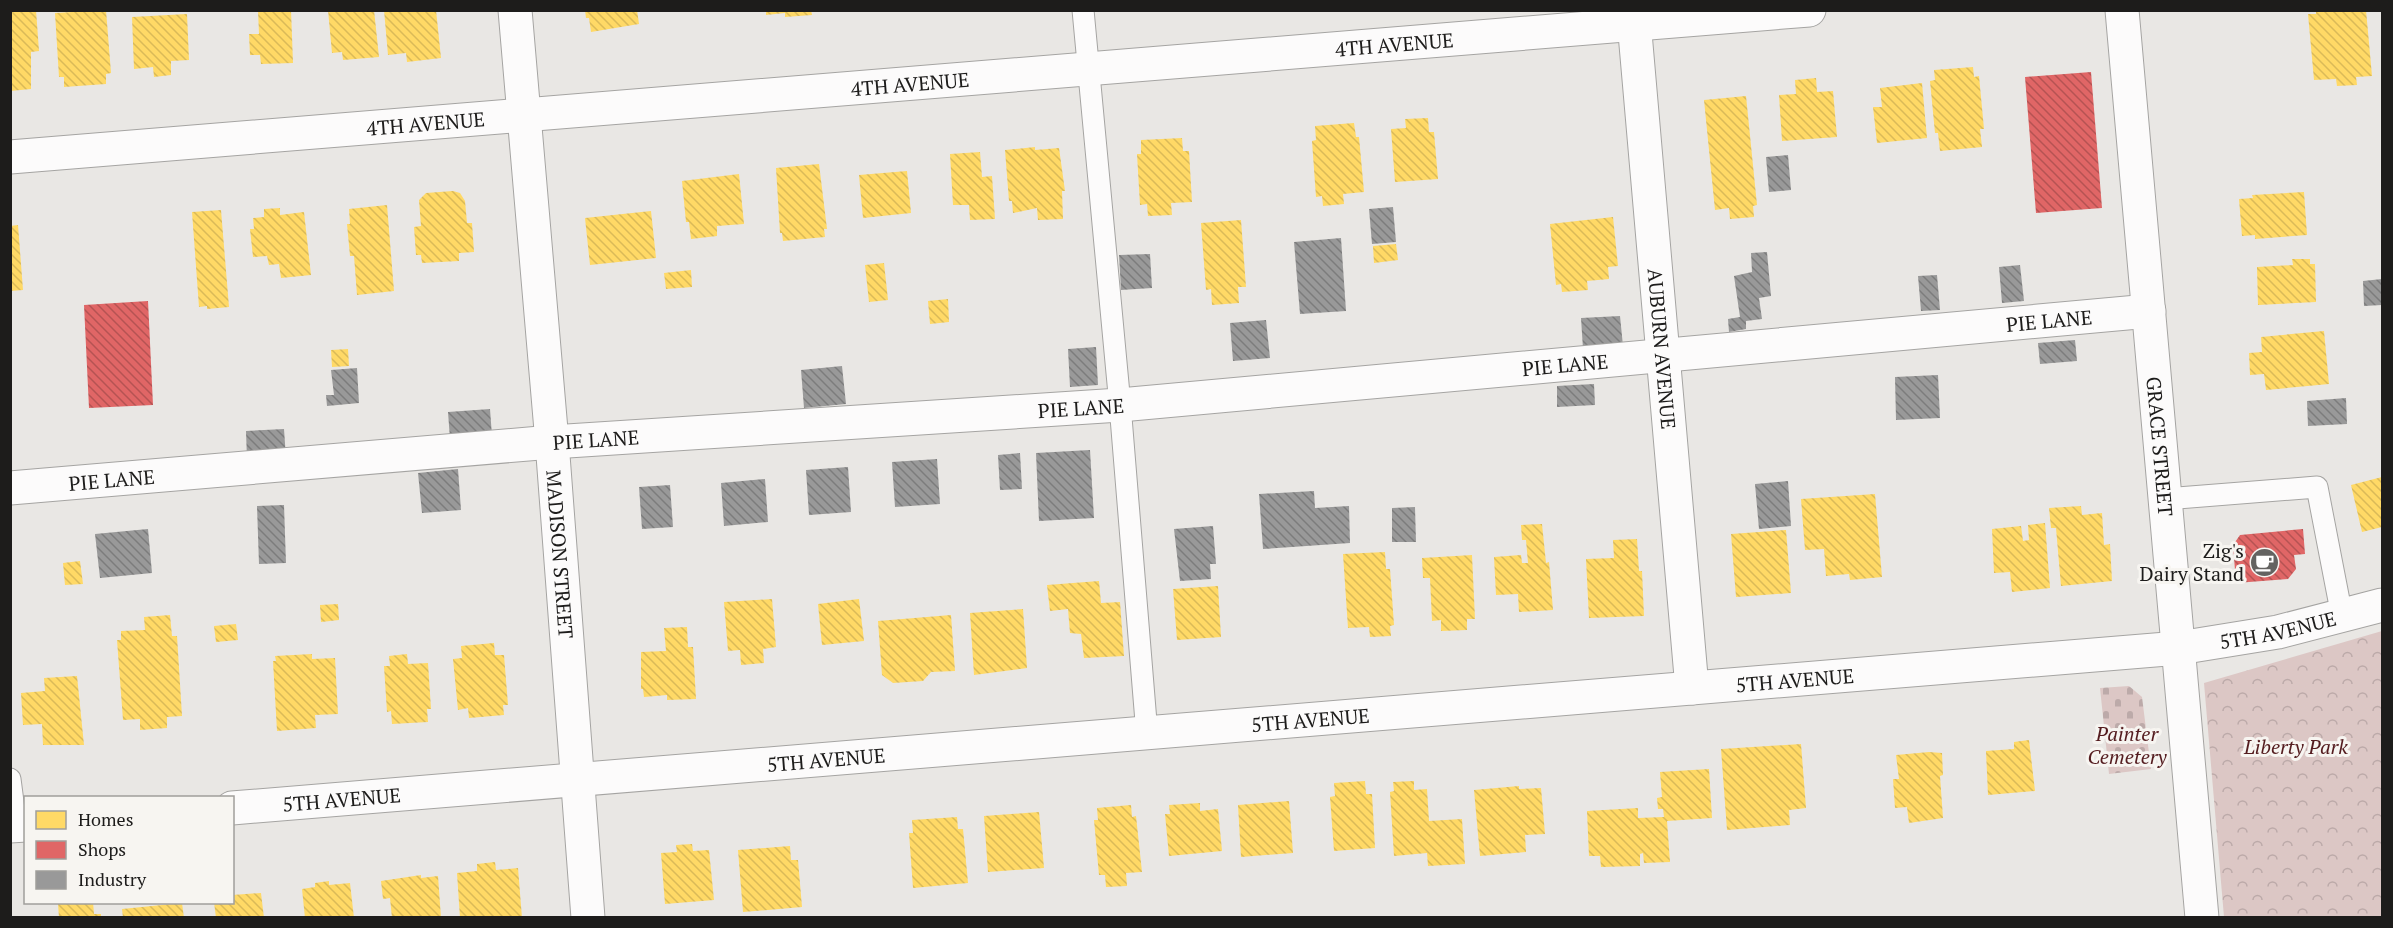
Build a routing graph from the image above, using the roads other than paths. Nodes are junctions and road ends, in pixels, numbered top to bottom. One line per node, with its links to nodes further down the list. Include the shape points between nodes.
1 (515, 10): 7 (street, MADISON STREET)
2 (1083, 10): 6 (lane)
3 (1809, 10): 5 (street, 4TH AVENUE)
4 (2122, 10): 9 (street, GRACE STREET)
5 (1633, 18): 6 (street, 4TH AVENUE); 10 (street, AUBURN AVENUE)
6 (1087, 70): 7 (street, 4TH AVENUE); 11 (lane)
7 (526, 116): 8 (street, 4TH AVENUE); 12 (street, MADISON STREET)
8 (10, 157)
9 (2149, 310): 10 (street, PIE LANE); 14 (street, GRACE STREET)
10 (1663, 356): 11 (street, PIE LANE); 18 (street, AUBURN AVENUE)
11 (1120, 405): 12 (street, PIE LANE); 19 (lane)
12 (552, 442): 13 (street, PIE LANE); 21 (street, MADISON STREET)
13 (10, 488)
14 (2165, 499): 16 (lane, via 2317,487); 17 (street, GRACE STREET)
15 (2382, 605): 16 (street, 5TH AVENUE)
16 (2342, 616): 17 (street, 5TH AVENUE, via 2278,632)
17 (2178, 648): 18 (street, 5TH AVENUE); 25 (street, GRACE STREET)
18 (1692, 688): 19 (street, 5TH AVENUE)
19 (1147, 734): 21 (street, 5TH AVENUE)
20 (10, 779): 23 (lane)
21 (578, 780): 22 (street, 5TH AVENUE); 24 (street, MADISON STREET)
22 (234, 808)
23 (17, 825)
24 (588, 918)
25 (2202, 918)

